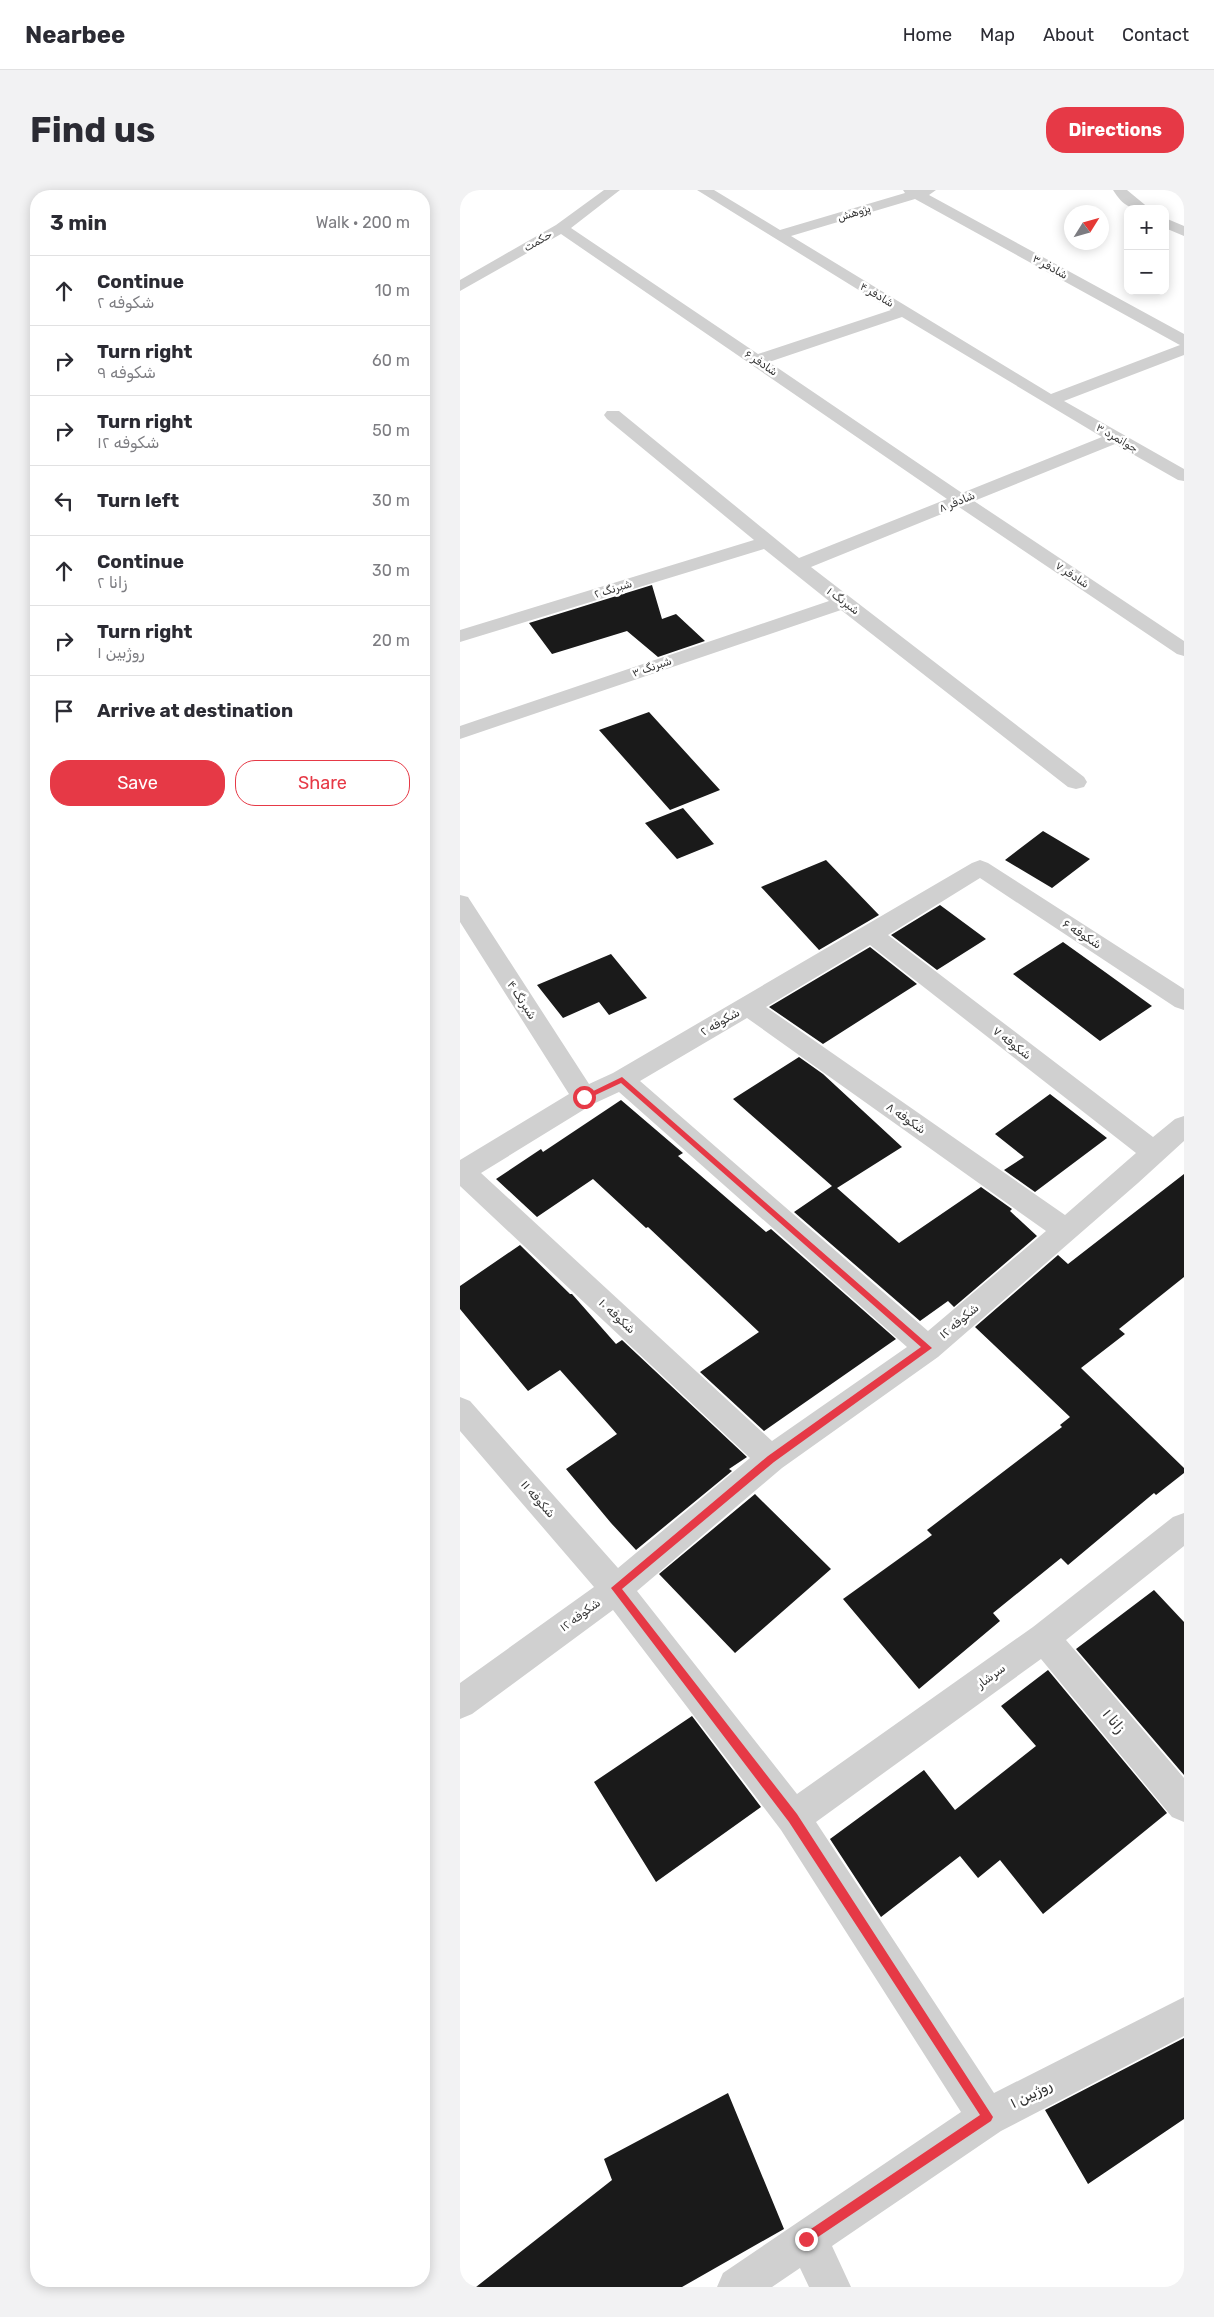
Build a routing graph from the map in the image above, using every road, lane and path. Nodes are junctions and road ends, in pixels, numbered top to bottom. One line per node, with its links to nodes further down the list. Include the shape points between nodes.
1 (613, 190): 7 (street, حکمت)
2 (704, 190): 9 (street, شادفر ۴)
3 (1120, 190): 5 (street)
4 (919, 191): 9 (street, پژوهش); 12 (street, شادفر ۳)
5 (1137, 205)
6 (1169, 224): 8 (street)
7 (560, 228): 10 (street, حکمت); 14 (street, شادفر ۶)
8 (1184, 232)
9 (779, 236): 11 (street, شادفر ۴)
10 (460, 286)
11 (903, 310): 14 (street); 15 (street, شادفر ۴)
12 (1184, 341)
13 (1184, 349): 15 (street)
14 (758, 360): 19 (street, شادفر ۶)
15 (1050, 400): 17 (street, جوانمرد ۳)
16 (613, 415): 20 (street, شبرنگ ۱)
17 (1116, 437): 18 (street, جوانمرد ۳); 19 (street, شادفر ۸)
18 (1184, 476)
19 (960, 501): 21 (street, شادفر ۸); 24 (street, شادفر ۷)
20 (766, 542): 21 (street, شبرنگ ۱); 23 (street, شبرنگ ۲)
21 (797, 566): 22 (street, شبرنگ ۱)
22 (844, 602): 25 (street, شبرنگ ۳); 26 (street, شبرنگ ۱)
23 (460, 636)
24 (1184, 650)
25 (460, 733)
26 (1076, 782)
27 (980, 868): 29 (street, شکوفه ۲); 30 (street, شکوفه ۶)
28 (460, 903): 33 (street, شبرنگ ۴)
29 (871, 934): 31 (street, شکوفه ۲); 35 (street, شکوفه ۷)
30 (1184, 1001)
31 (748, 1006): 32 (street, شکوفه ۲); 37 (street, شکوفه ۸)
32 (622, 1080): 33 (street, شکوفه ۲); 38 (street)
33 (584, 1097): 36 (street, شکوفه ۲)
34 (1184, 1126): 35 (street, شکوفه ۱۲)
35 (1153, 1152): 37 (street, شکوفه ۱۲)
36 (461, 1172): 40 (street, شکوفه ۱۰)
37 (1066, 1230): 38 (street, شکوفه ۱۲)
38 (928, 1348): 40 (street, شکوفه ۱۲)
39 (460, 1410): 42 (street, شکوفه ۱۱)
40 (771, 1459): 42 (street, شکوفه ۱۲)
41 (1184, 1527): 43 (street, سرشار)
42 (616, 1588): 44 (street, شکوفه ۱۲); 46 (street, شکوفه ۱۱)
43 (1044, 1638): 45 (street, زانا ۱); 46 (street, سرشار)
44 (460, 1703)
45 (1184, 1805)
46 (793, 1818): 48 (street, شکوفه ۱۱)
47 (1184, 2016): 48 (street, روژبین ۱)
48 (987, 2117): 49 (street, روژبین ۱)
49 (806, 2239): 50 (street, روژبین ۱); 51 (street)
50 (737, 2287)
51 (831, 2287)

